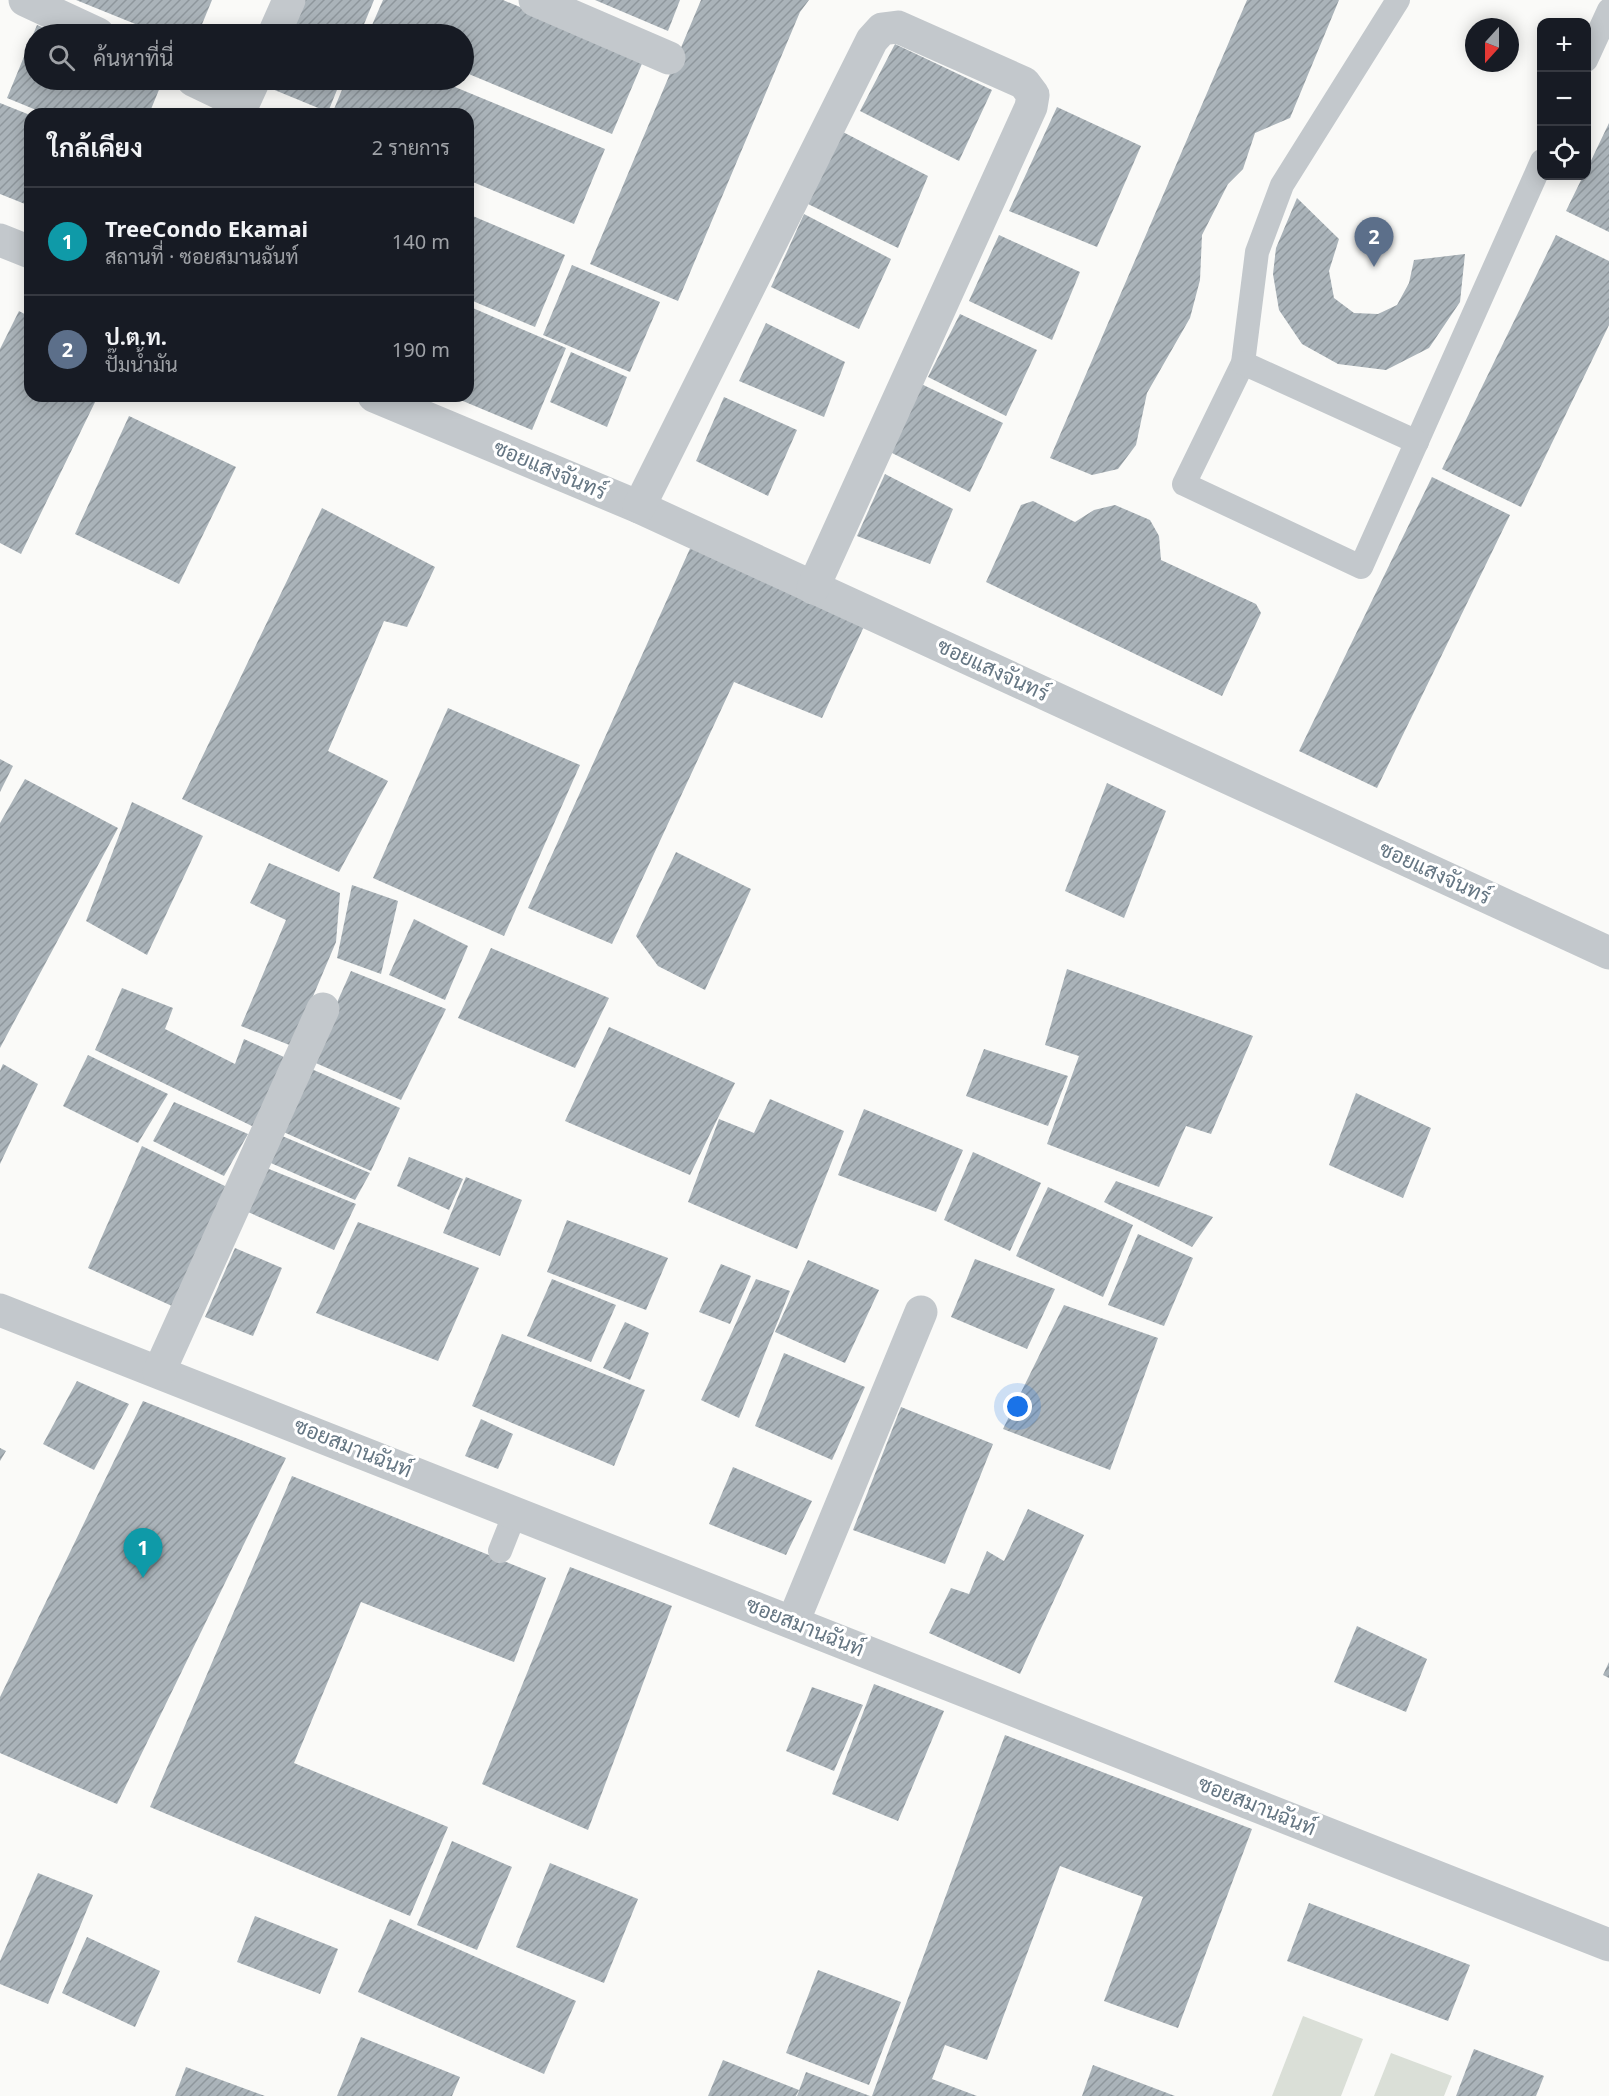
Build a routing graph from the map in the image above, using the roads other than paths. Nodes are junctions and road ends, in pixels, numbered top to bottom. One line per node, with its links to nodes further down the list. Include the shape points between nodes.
1 (25, 0): 6 (street)
2 (289, 0): 7 (street)
3 (535, 0): 9 (street)
4 (1398, 0): 15 (lane, via 1282,185 1257,252)
5 (1609, 10): 8 (lane)
6 (77, 24)
7 (278, 24)
8 (1591, 51)
9 (669, 58)
10 (249, 90): 11 (street, via 243,104)
11 (207, 95)
12 (1537, 172): 17 (lane)
13 (0, 240): 14 (street)
14 (24, 250)
15 (1244, 363): 17 (lane); 17 (lane, via 1184,484 1361,567)
16 (388, 402): 18 (street, ซอยแสงจันทร์)
17 (1417, 442)
18 (639, 507): 19 (street, ซอยแสงจันทร์); 19 (street, via 872,40 882,29 898,27 1024,83 1033,95 1031,107)
19 (813, 588): 20 (street, ซอยแสงจันทร์)
20 (1609, 953)
21 (323, 1009): 24 (street)
22 (0, 1310): 24 (street, ซอยสมานฉันท์)
23 (921, 1312): 27 (street)
24 (159, 1372): 25 (street, ซอยสมานฉันท์)
25 (516, 1512): 26 (lane); 27 (street, ซอยสมานฉันท์)
26 (500, 1551)
27 (792, 1622): 28 (street, ซอยสมานฉันท์)
28 (1609, 1945)

